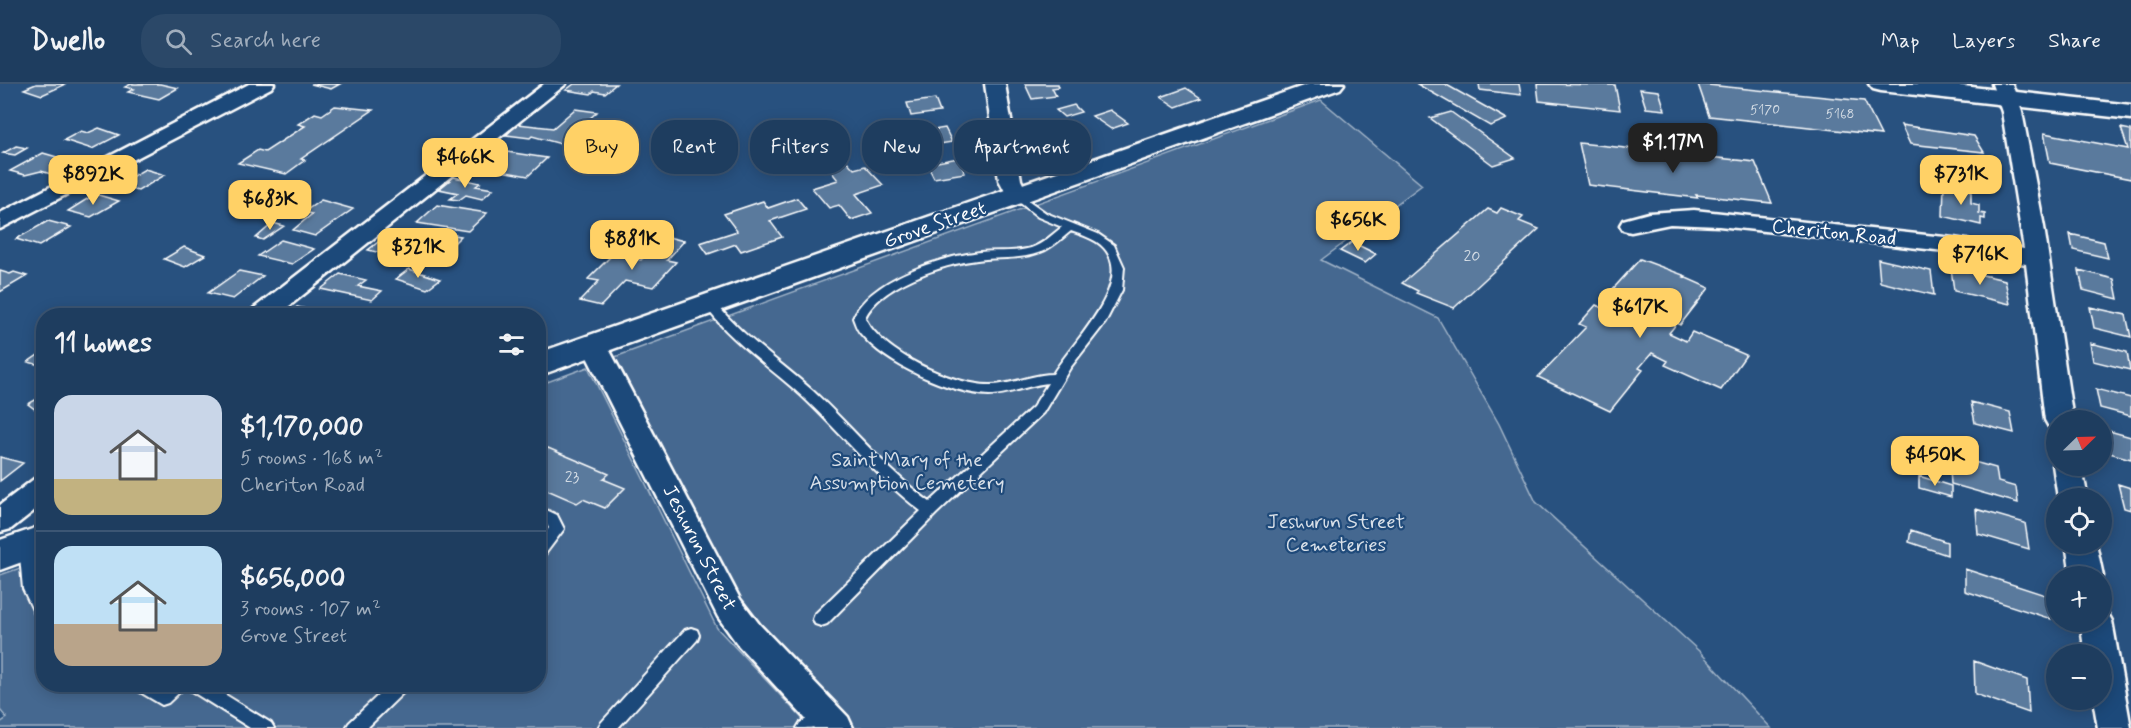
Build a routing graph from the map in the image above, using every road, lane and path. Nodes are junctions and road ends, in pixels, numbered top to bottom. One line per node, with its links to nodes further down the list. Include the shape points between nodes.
1 (264, 84): 11 (street)
2 (555, 84): 16 (street)
3 (995, 84): 10 (street, via 1010,180)
4 (1332, 84): 10 (main road, Grove Street)
5 (1881, 84): 7 (main road)
6 (2047, 84): 8 (main road)
7 (2005, 90): 9 (main road); 14 (street)
8 (2131, 92)
9 (2131, 112)
10 (1018, 196): 13 (lane, via 1042,215); 15 (main road, Grove Street)
11 (0, 222)
12 (1631, 225): 14 (street, Cheriton Road, via 1655,219 1698,218)
13 (1070, 226): 19 (lane, via 1110,247 1119,273 1116,290 1099,323); 19 (lane, via 1040,249 964,258 897,284 871,298 862,307 859,318 867,333 883,346 951,384 995,390)
14 (2038, 259): 20 (street)
15 (710, 304): 17 (main road, Grove Street); 22 (lane, via 728,326 794,381 906,491)
16 (271, 308)
17 (594, 345): 18 (main road, Grove Street); 35 (street, Jeshurun Street, via 729,608)
18 (546, 362)
19 (1058, 378): 22 (lane, via 1030,420)
20 (2058, 410)
21 (36, 493): 24 (street)
22 (931, 510): 28 (lane)
23 (546, 516): 25 (lane, via 557,529)
24 (0, 521)
25 (546, 543)
26 (24, 546): 27 (lane)
27 (36, 599)
28 (821, 619)
29 (2098, 632): 39 (street)
30 (691, 635): 38 (lane)
31 (153, 692): 32 (lane, via 162,698)
32 (169, 692)
33 (207, 692): 36 (lane)
34 (393, 692): 37 (lane)
35 (822, 724)
36 (265, 728)
37 (355, 728)
38 (607, 728)
39 (2115, 728)

